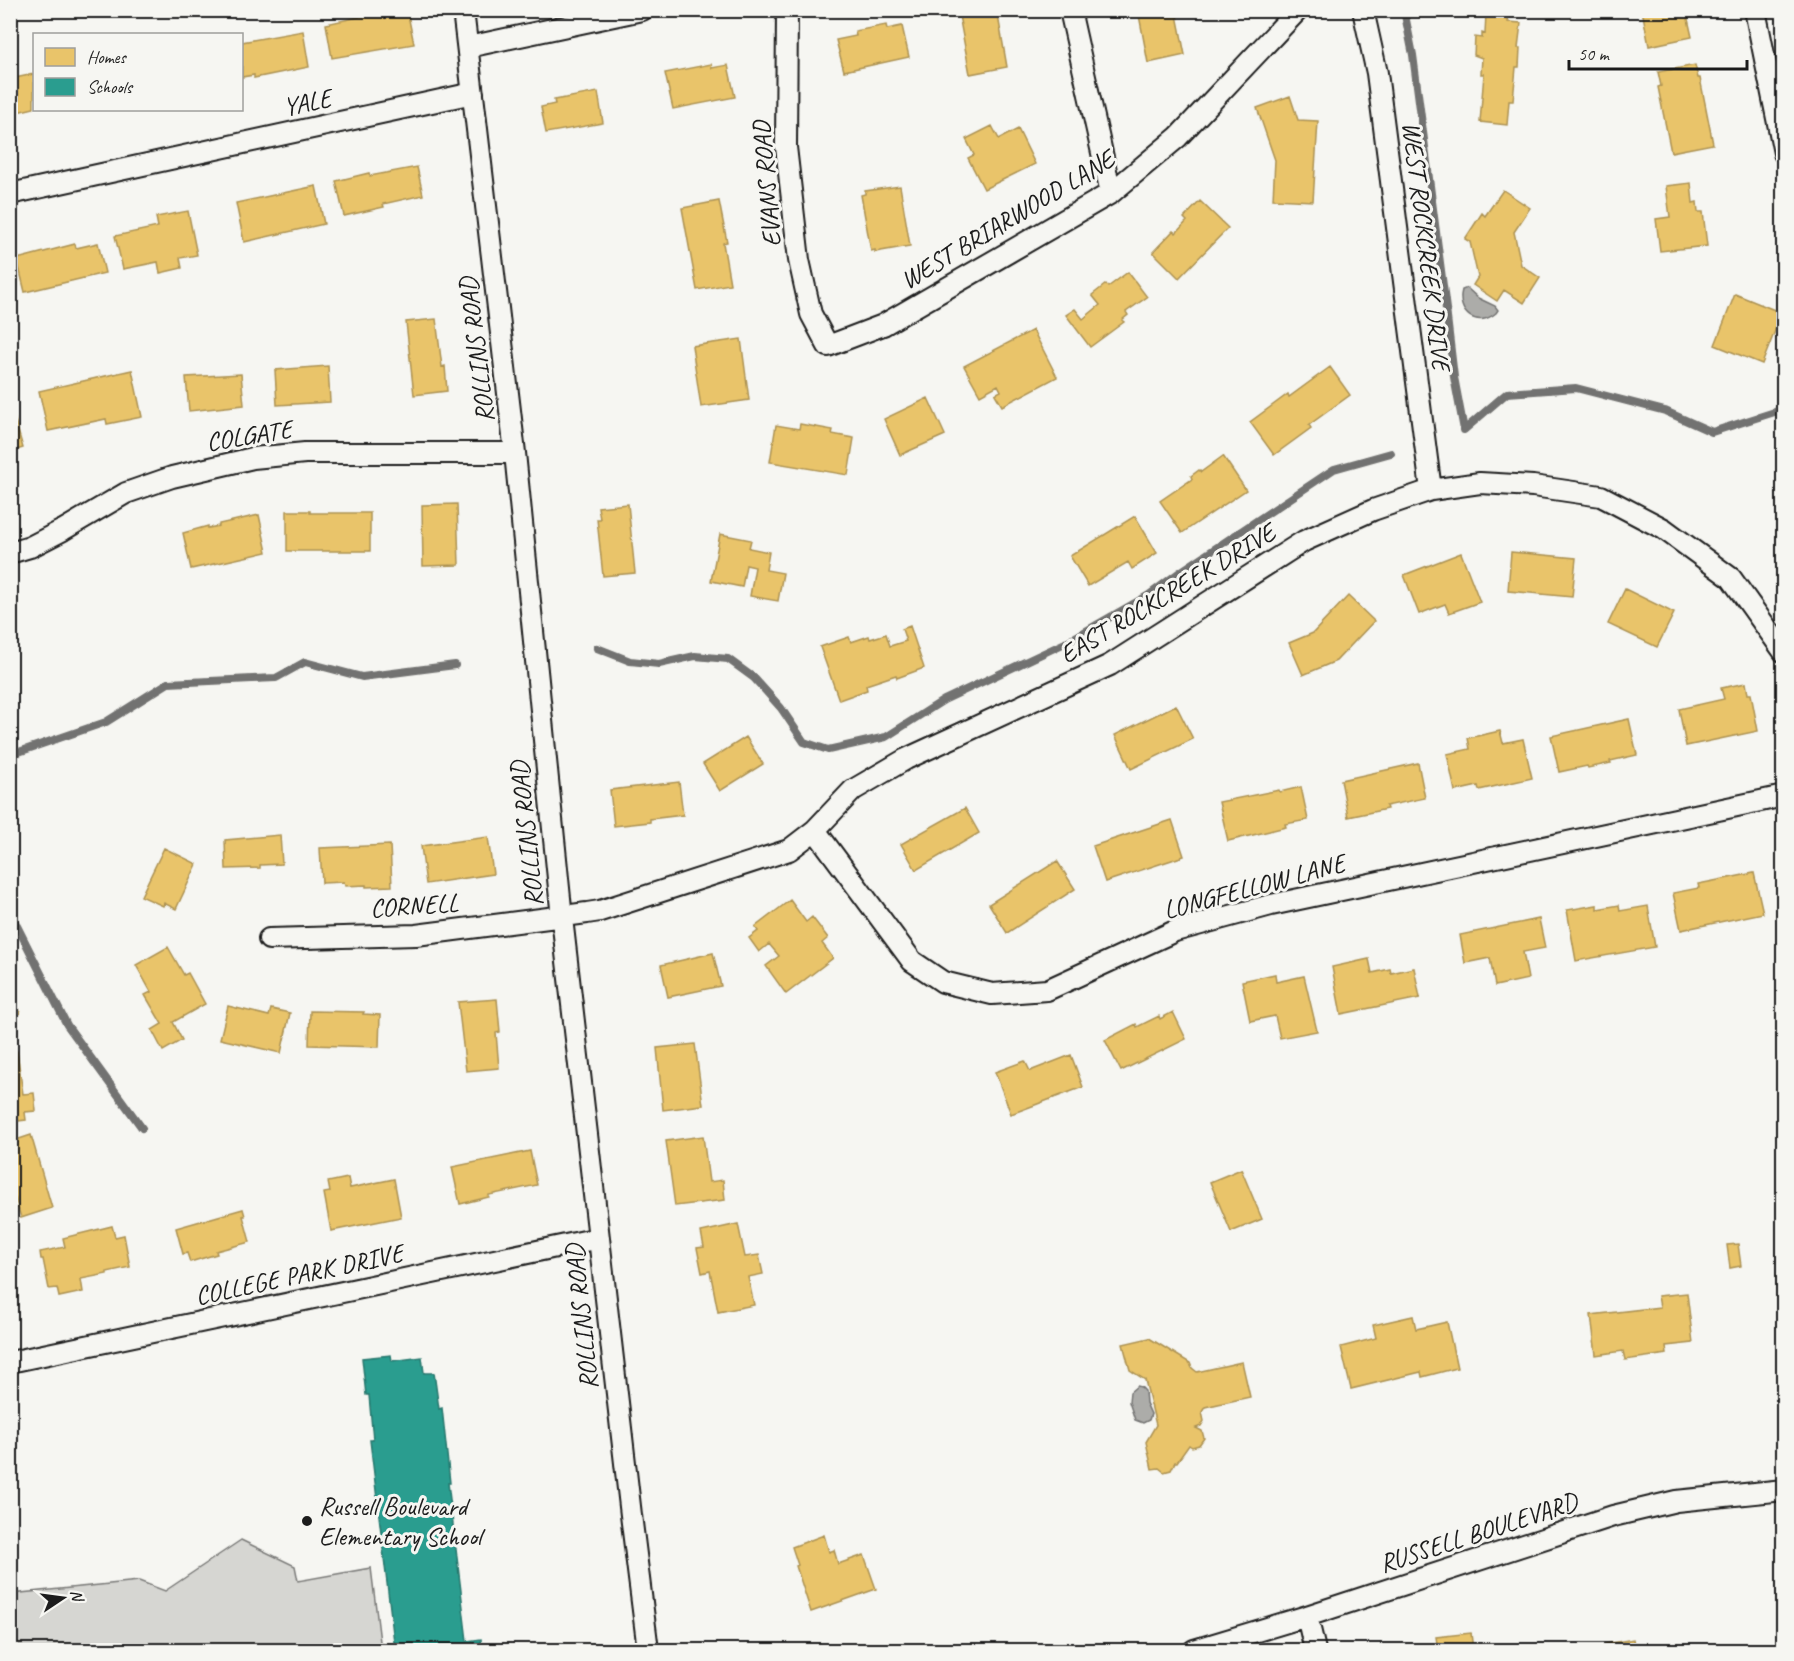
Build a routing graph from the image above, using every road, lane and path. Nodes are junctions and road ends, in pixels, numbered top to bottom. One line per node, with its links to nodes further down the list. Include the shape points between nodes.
1 (464, 10): 8 (street, ROLLINS ROAD)
2 (642, 10): 8 (street)
3 (787, 10): 13 (street, EVANS ROAD, via 786,147 811,314)
4 (1070, 10): 11 (street)
5 (1298, 10): 11 (street, WEST BRIARWOOD LANE, via 1178,137)
6 (1363, 10): 15 (street, WEST ROCKCREEK DRIVE, via 1377,73)
7 (1755, 10): 10 (street)
8 (468, 46): 9 (street, ROLLINS ROAD)
9 (474, 93): 12 (street, YALE); 14 (street, ROLLINS ROAD)
10 (1784, 153)
11 (1111, 193): 13 (street, WEST BRIARWOOD LANE, via 883,325)
12 (10, 194)
13 (828, 346)
14 (514, 453): 16 (street, COLGATE, via 305,453 253,458 172,477 126,493 63,530); 20 (street, ROLLINS ROAD)
15 (1431, 490): 17 (street, EAST ROCKCREEK DRIVE, via 1480,483 1601,496 1664,529 1731,578); 19 (street, EAST ROCKCREEK DRIVE, via 1373,510 1304,541 1110,665 906,759 853,790)
16 (10, 553)
17 (1784, 652)
18 (1784, 796): 19 (street, LONGFELLOW LANE, via 1271,905 1175,931 1047,990 992,994 943,982 912,961)
19 (814, 830): 20 (street, EAST ROCKCREEK DRIVE, via 789,850 600,911)
20 (562, 918): 21 (street, CORNELL, via 416,935); 22 (street, ROLLINS ROAD)
21 (269, 939)
22 (599, 1238): 23 (street, COLLEGE PARK DRIVE); 26 (street, ROLLINS ROAD)
23 (12, 1357)
24 (1784, 1490): 25 (street, RUSSELL BOULEVARD, via 1676,1501 1613,1516)
25 (1307, 1616): 27 (street, RUSSELL BOULEVARD); 28 (street)
26 (648, 1650)
27 (1194, 1650)
28 (1315, 1650)

